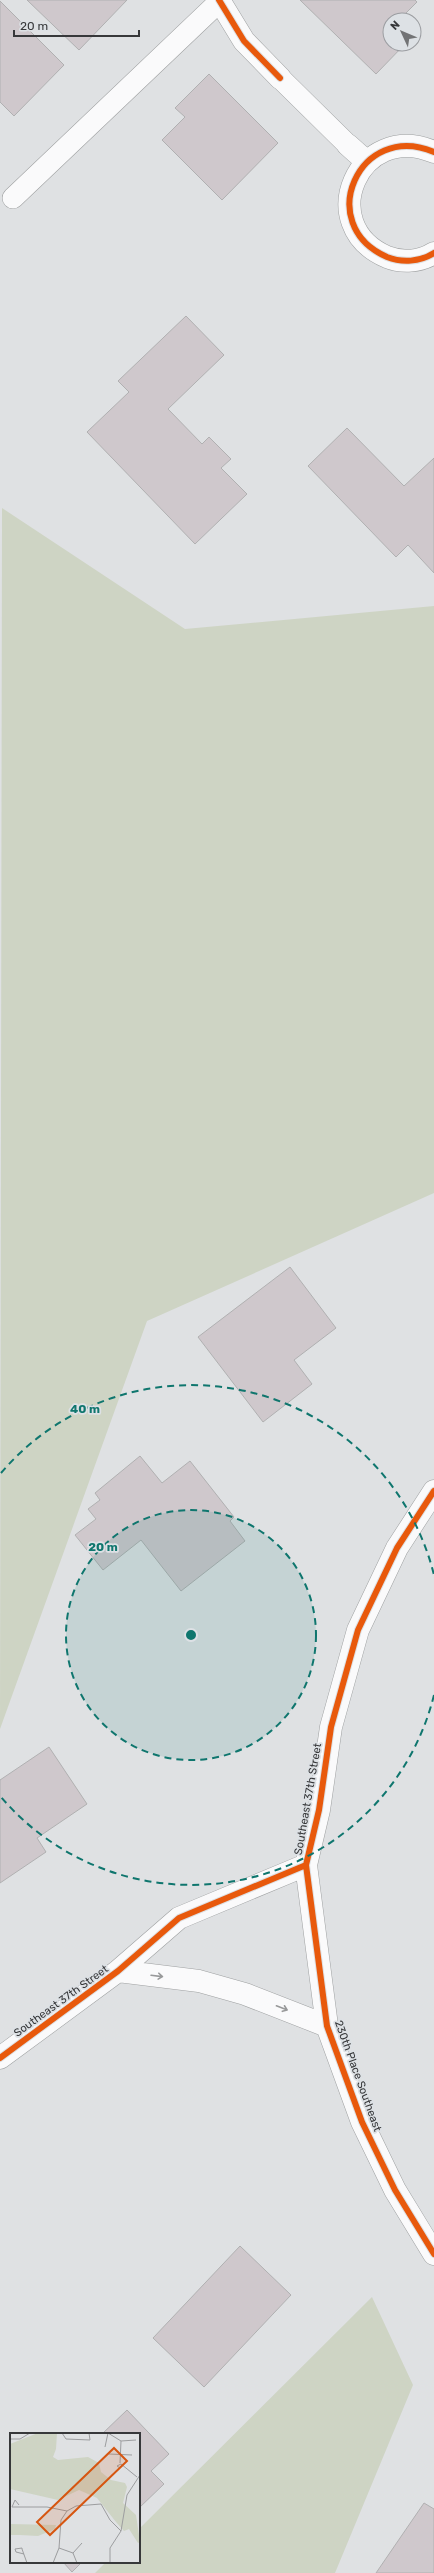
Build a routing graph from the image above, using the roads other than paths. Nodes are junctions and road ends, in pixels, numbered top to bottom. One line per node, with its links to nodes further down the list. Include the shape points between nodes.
1 (220, 1): 2 (street, via 244,41); 6 (lane)
2 (280, 78): 3 (lane)
3 (348, 145): 5 (street)
4 (434, 152): 5 (street, via 421,147 403,145 385,150)
5 (366, 162): 7 (street, via 350,189 349,207 353,225 362,240 376,252 393,259 411,261)
6 (13, 198)
7 (434, 253)
8 (434, 1491): 9 (street, Southeast 37th Street, via 397,1548 358,1630 331,1727 319,1810)
9 (306, 1865): 10 (street, Southeast 37th Street, via 179,1918); 11 (street, 230th Place Southeast)
10 (118, 1971): 11 (street, Southeast 37th Street, one-way to 11, via 199,1981 245,1994); 12 (street, Southeast 37th Street)
11 (327, 2026): 13 (street, 230th Place Southeast, via 362,2122 395,2190)
12 (0, 2058)
13 (434, 2254)

